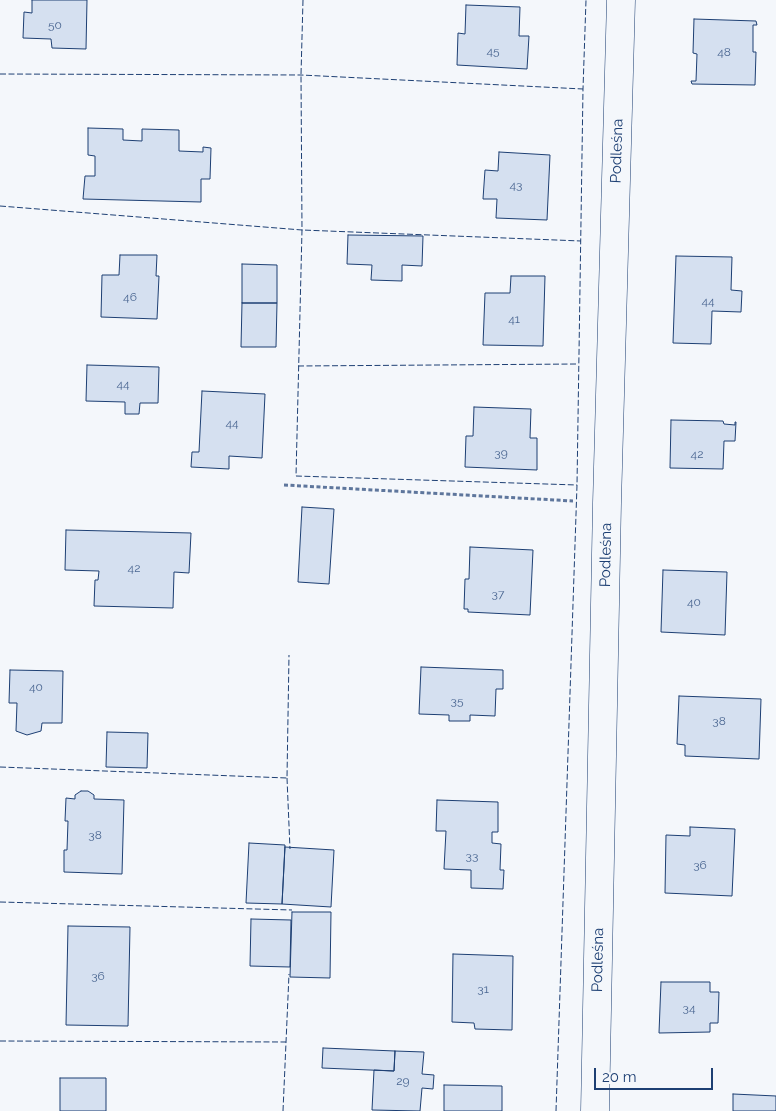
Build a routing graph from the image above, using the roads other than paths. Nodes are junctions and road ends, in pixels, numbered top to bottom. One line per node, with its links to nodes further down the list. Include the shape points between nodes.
1 (621, 0): 2 (street, Podleśna)
2 (595, 1111)

